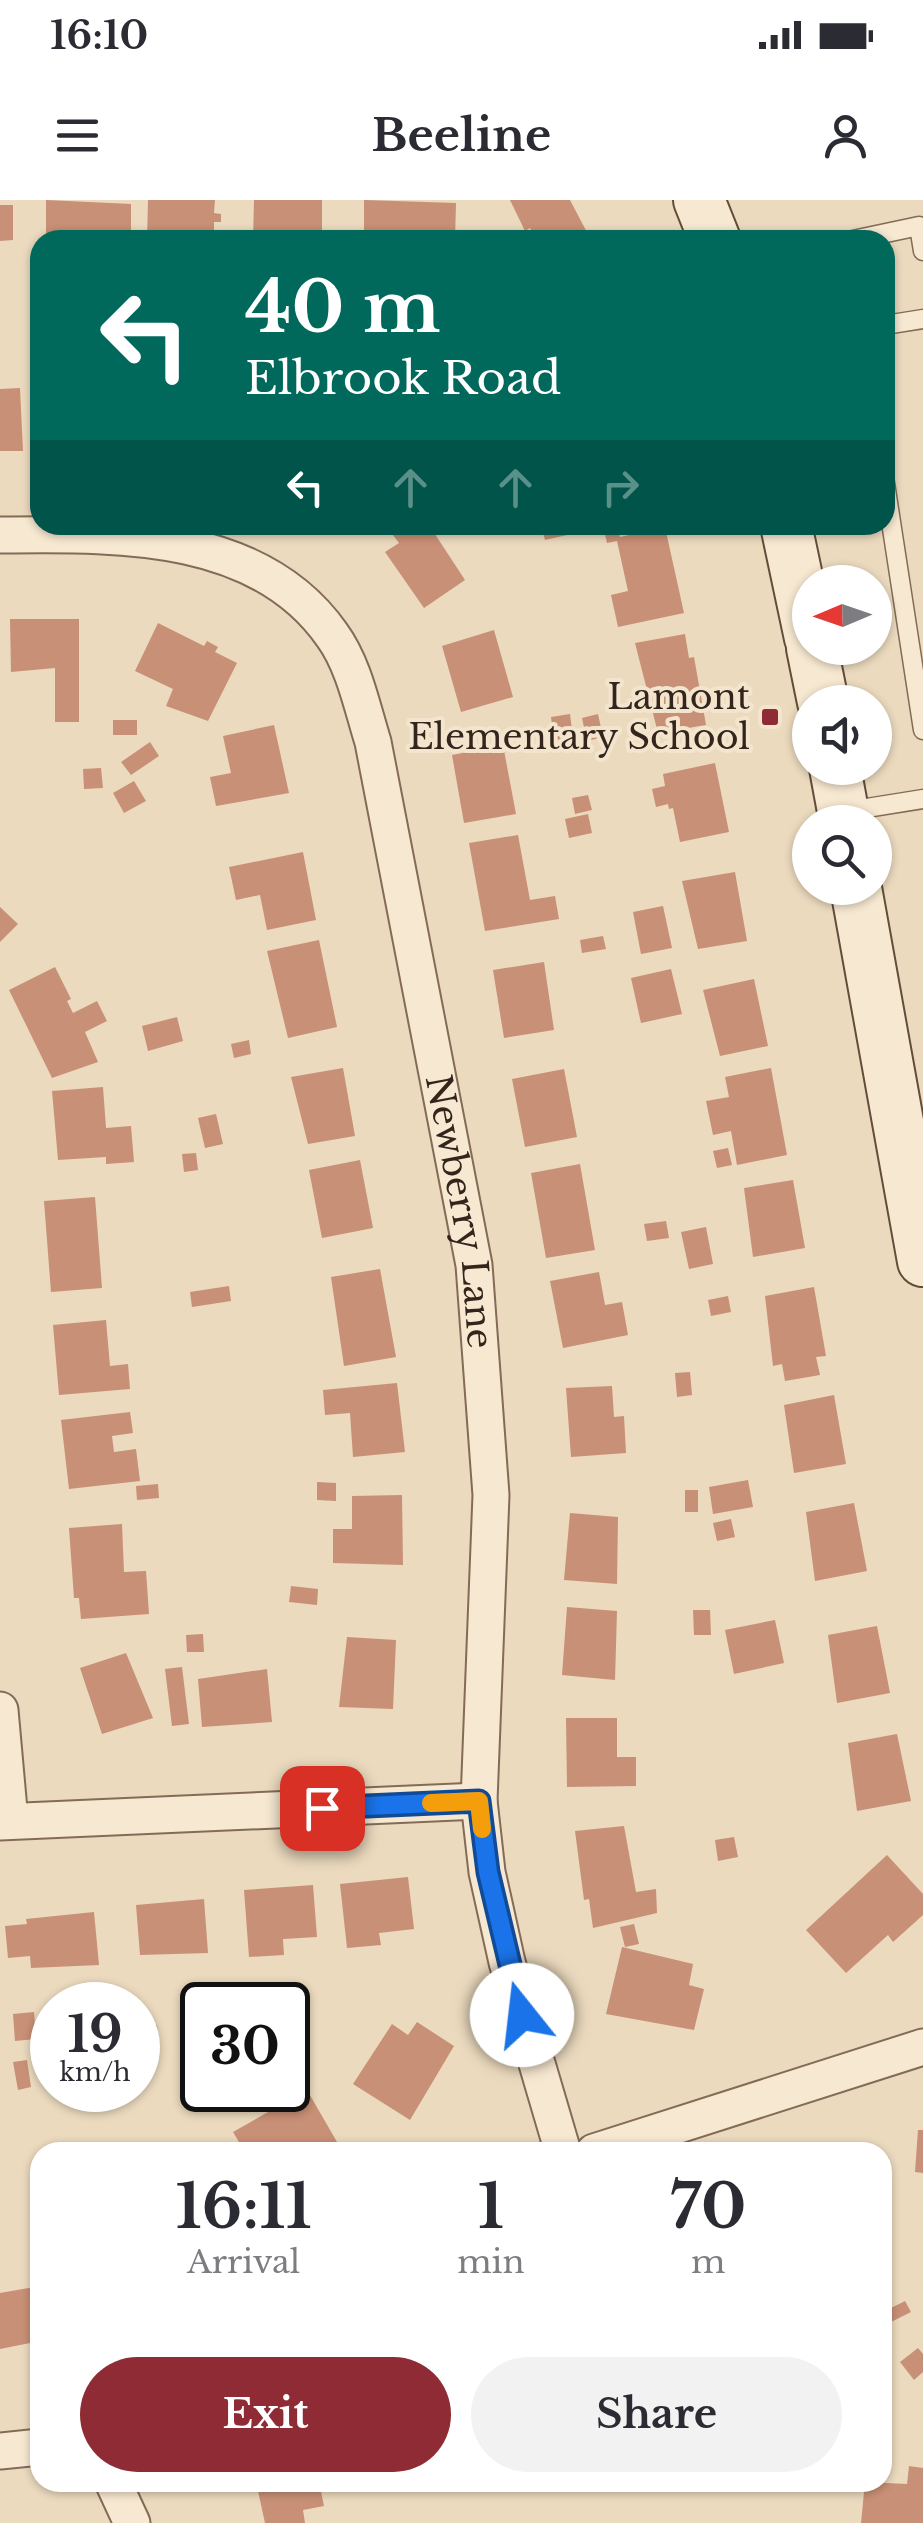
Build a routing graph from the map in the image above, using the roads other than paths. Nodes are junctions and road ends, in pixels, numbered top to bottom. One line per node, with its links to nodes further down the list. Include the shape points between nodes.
1 (699, 200): 3 (main road)
2 (921, 226): 4 (lane); 5 (lane)
3 (711, 230)
4 (895, 231)
5 (923, 251)
6 (923, 319): 7 (lane)
7 (895, 324)
8 (788, 535): 11 (main road)
9 (893, 535): 12 (lane)
10 (0, 536): 18 (street, Newberry Lane, via 158,538 200,548 302,602 333,636 354,682 373,742 474,1265 492,1495)
11 (794, 565)
12 (923, 730)
13 (923, 799): 14 (lane)
14 (841, 801)
15 (859, 905): 16 (main road)
16 (923, 1261)
17 (0, 1710): 19 (street)
18 (479, 1801): 19 (street); 21 (street, Newberry Lane, via 507,1962)
19 (5, 1821)
20 (923, 2047): 22 (street)
21 (560, 2142)
22 (625, 2142)
23 (30, 2448): 24 (street)
24 (0, 2451)
25 (117, 2492): 26 (street)
26 (132, 2523)

